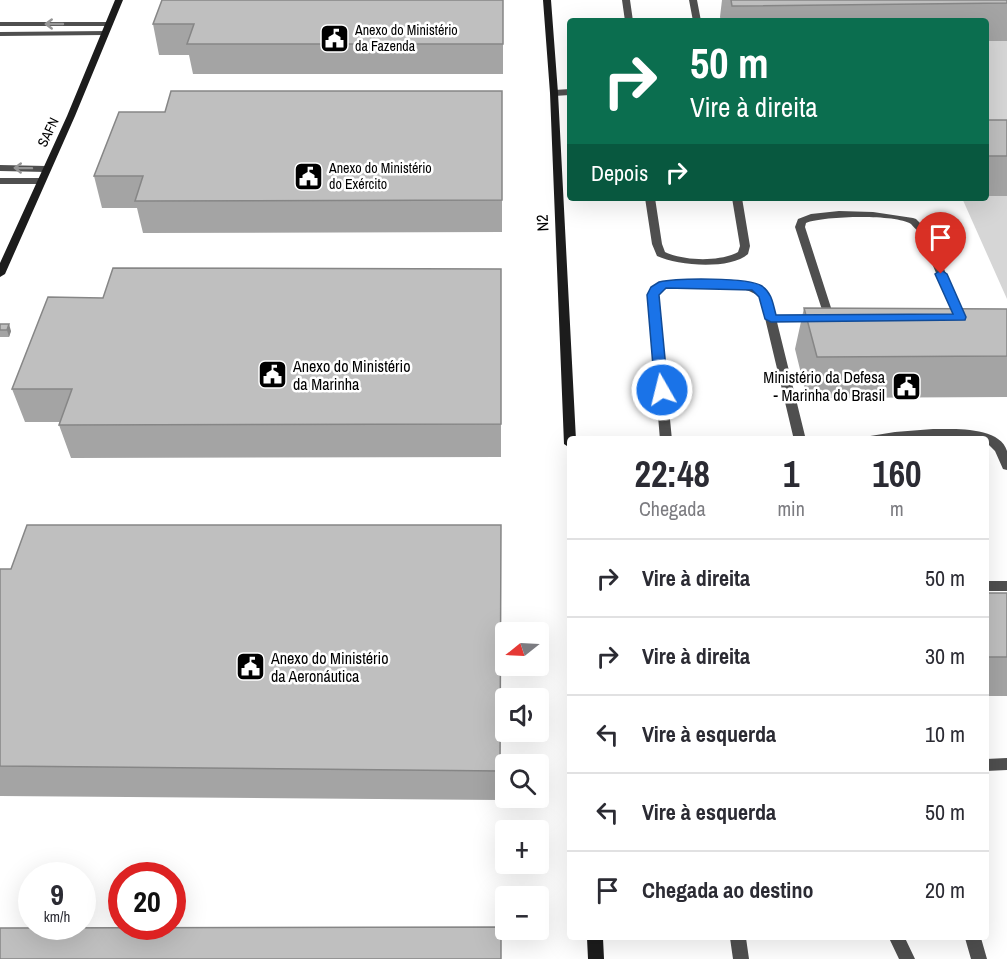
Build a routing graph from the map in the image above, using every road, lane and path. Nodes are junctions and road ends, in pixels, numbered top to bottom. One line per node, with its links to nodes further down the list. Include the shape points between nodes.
1 (119, 0): 8 (main road, SAFN)
2 (548, 0): 12 (main road, N2)
3 (626, 0): 5 (lane)
4 (693, 0): 6 (lane)
5 (629, 18)
6 (696, 18)
7 (0, 24): 8 (lane, one-way to 7)
8 (109, 24): 9 (main road, SAFN)
9 (105, 33): 10 (lane); 14 (main road, SAFN)
10 (0, 34)
11 (567, 92): 12 (lane)
12 (554, 93): 22 (main road, N2)
13 (0, 168): 14 (lane, one-way to 13)
14 (46, 169): 16 (main road, SAFN)
15 (0, 181): 16 (lane)
16 (40, 181): 19 (main road, SAFN)
17 (650, 201): 18 (lane, via 661,254 675,260 733,259 743,254)
18 (738, 201)
19 (0, 274)
20 (960, 317): 21 (lane, via 922,230 913,222 815,216 801,222 800,227 834,317)
21 (771, 319): 23 (lane, via 761,291 744,285 671,284 655,290 654,320); 24 (lane)
22 (570, 436)
23 (666, 436)
24 (799, 436)
25 (906, 436): 26 (lane)
26 (984, 436)
27 (989, 440): 28 (lane, via 1000,449)
28 (1007, 466)
29 (989, 586): 30 (lane)
30 (1007, 586)
31 (1007, 764): 32 (lane)
32 (989, 765)
33 (595, 940): 37 (main road)
34 (738, 940): 38 (lane)
35 (898, 940): 39 (lane)
36 (974, 940): 40 (lane)
37 (596, 959)
38 (741, 959)
39 (907, 959)
40 (979, 959)

